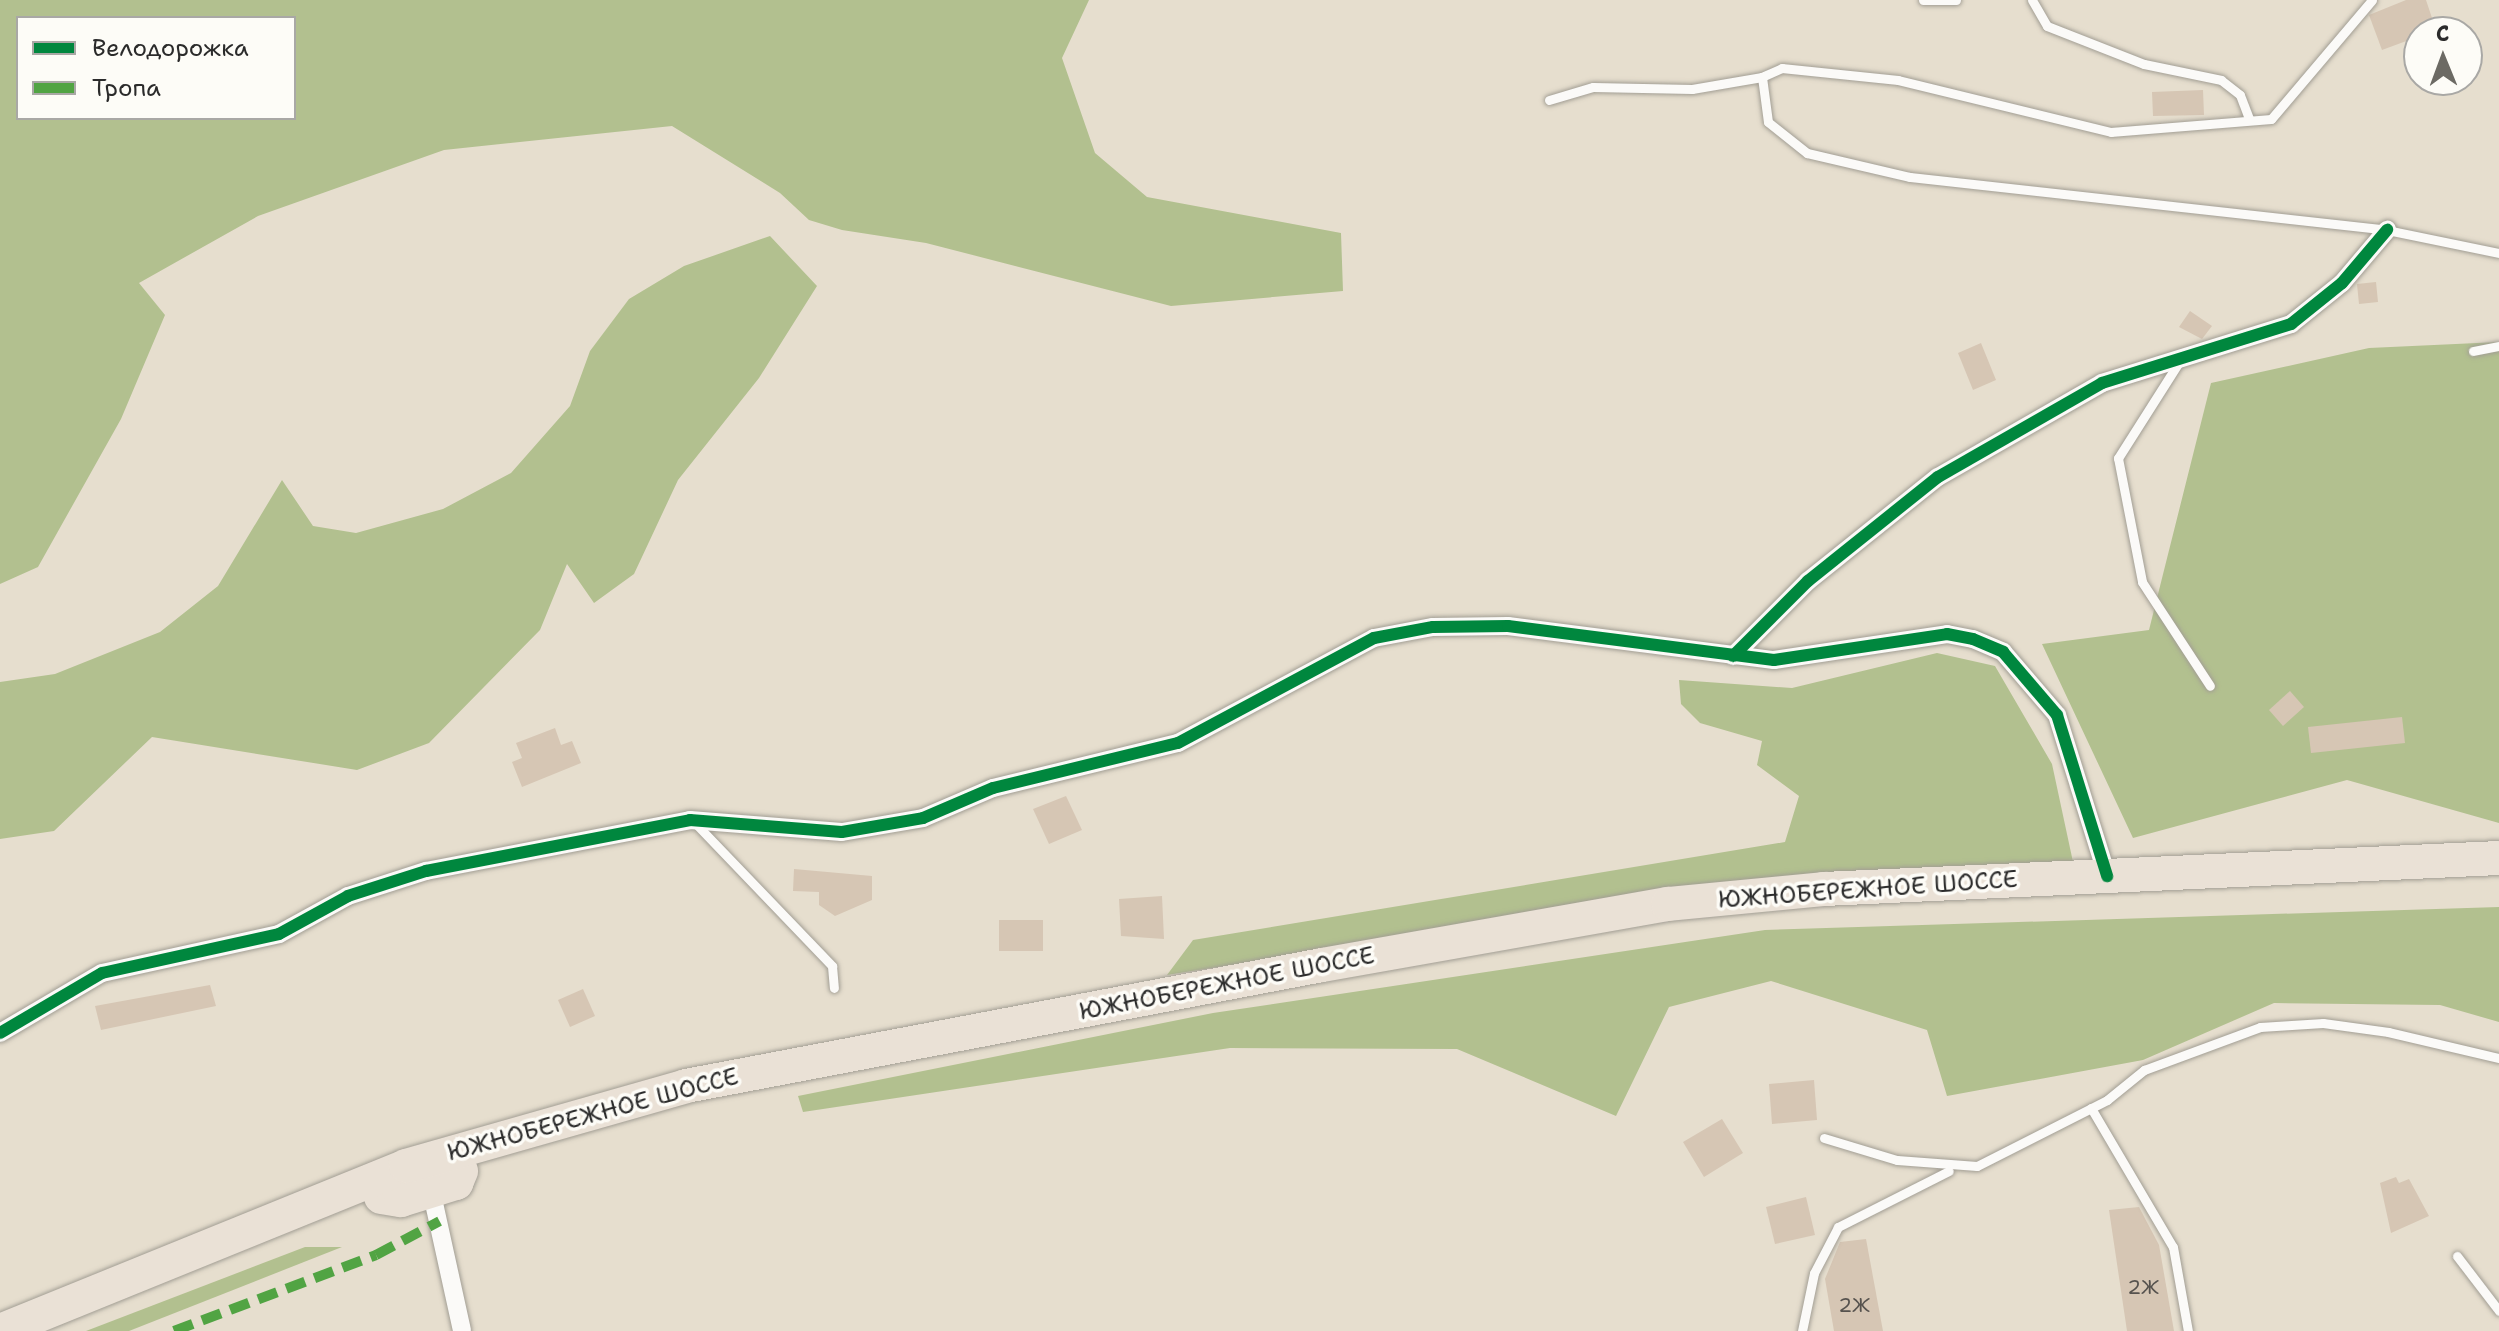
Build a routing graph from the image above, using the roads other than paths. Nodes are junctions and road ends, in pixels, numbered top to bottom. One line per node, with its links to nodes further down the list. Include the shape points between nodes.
1 (1923, 0): 2 (lane)
2 (1956, 0)
3 (2032, 0): 7 (lane, via 2047,26 2144,64 2221,80 2240,95)
4 (2372, 0): 7 (lane, via 2298,94 2271,119)
5 (1762, 77): 6 (lane, via 1692,89 1593,87); 7 (lane, via 1782,68 1842,71 2111,132); 8 (lane, via 1768,122 1807,153 1910,177)
6 (1549, 100)
7 (2249, 119)
8 (2387, 230): 9 (lane); 12 (street, via 2342,283 2291,324)
9 (2499, 253)
10 (2499, 346): 11 (lane)
11 (2473, 351)
12 (2181, 358): 13 (street, via 2102,383 1938,477 1808,581); 14 (lane, via 2118,458 2142,582)
13 (1733, 656): 15 (street, via 1508,626 1433,627 1374,638 1178,743 993,788 923,818 842,832); 17 (street, via 1815,658 1947,634 2003,652 2057,715)
14 (2210, 686)
15 (690, 820): 19 (lane, via 832,966); 20 (street, via 426,871 348,896 279,934 102,973)
16 (2499, 858): 17 (highway, ЮЖНОБЕРЕЖНОЕ ШОССЕ)
17 (2107, 876): 24 (highway, ЮЖНОБЕРЕЖНОЕ ШОССЕ, via 1668,904 686,1086)
18 (2499, 876): 26 (highway, ЮЖНОБЕРЕЖНОЕ ШОССЕ, via 1823,906 1668,922 690,1105)
19 (834, 988)
20 (0, 1033)
21 (2499, 1058): 22 (lane, via 2375,1030 2260,1027 2144,1070)
22 (2091, 1108): 25 (lane, via 2009,1154); 34 (lane, via 2173,1247)
23 (1824, 1138): 25 (lane)
24 (502, 1139): 26 (highway, via 496,1151); 27 (highway, ЮЖНОБЕРЕЖНОЕ ШОССЕ)
25 (1952, 1170): 33 (lane, via 1838,1227 1814,1273)
26 (437, 1178): 27 (highway, ЮЖНОБЕРЕЖНОЕ ШОССЕ); 32 (street)
27 (370, 1190): 30 (highway, ЮЖНОБЕРЕЖНОЕ ШОССЕ); 31 (highway, ЮЖНОБЕРЕЖНОЕ ШОССЕ)
28 (2457, 1256): 29 (lane)
29 (2499, 1311)
30 (0, 1331)
31 (44, 1331)
32 (462, 1331)
33 (1802, 1331)
34 (2188, 1331)

